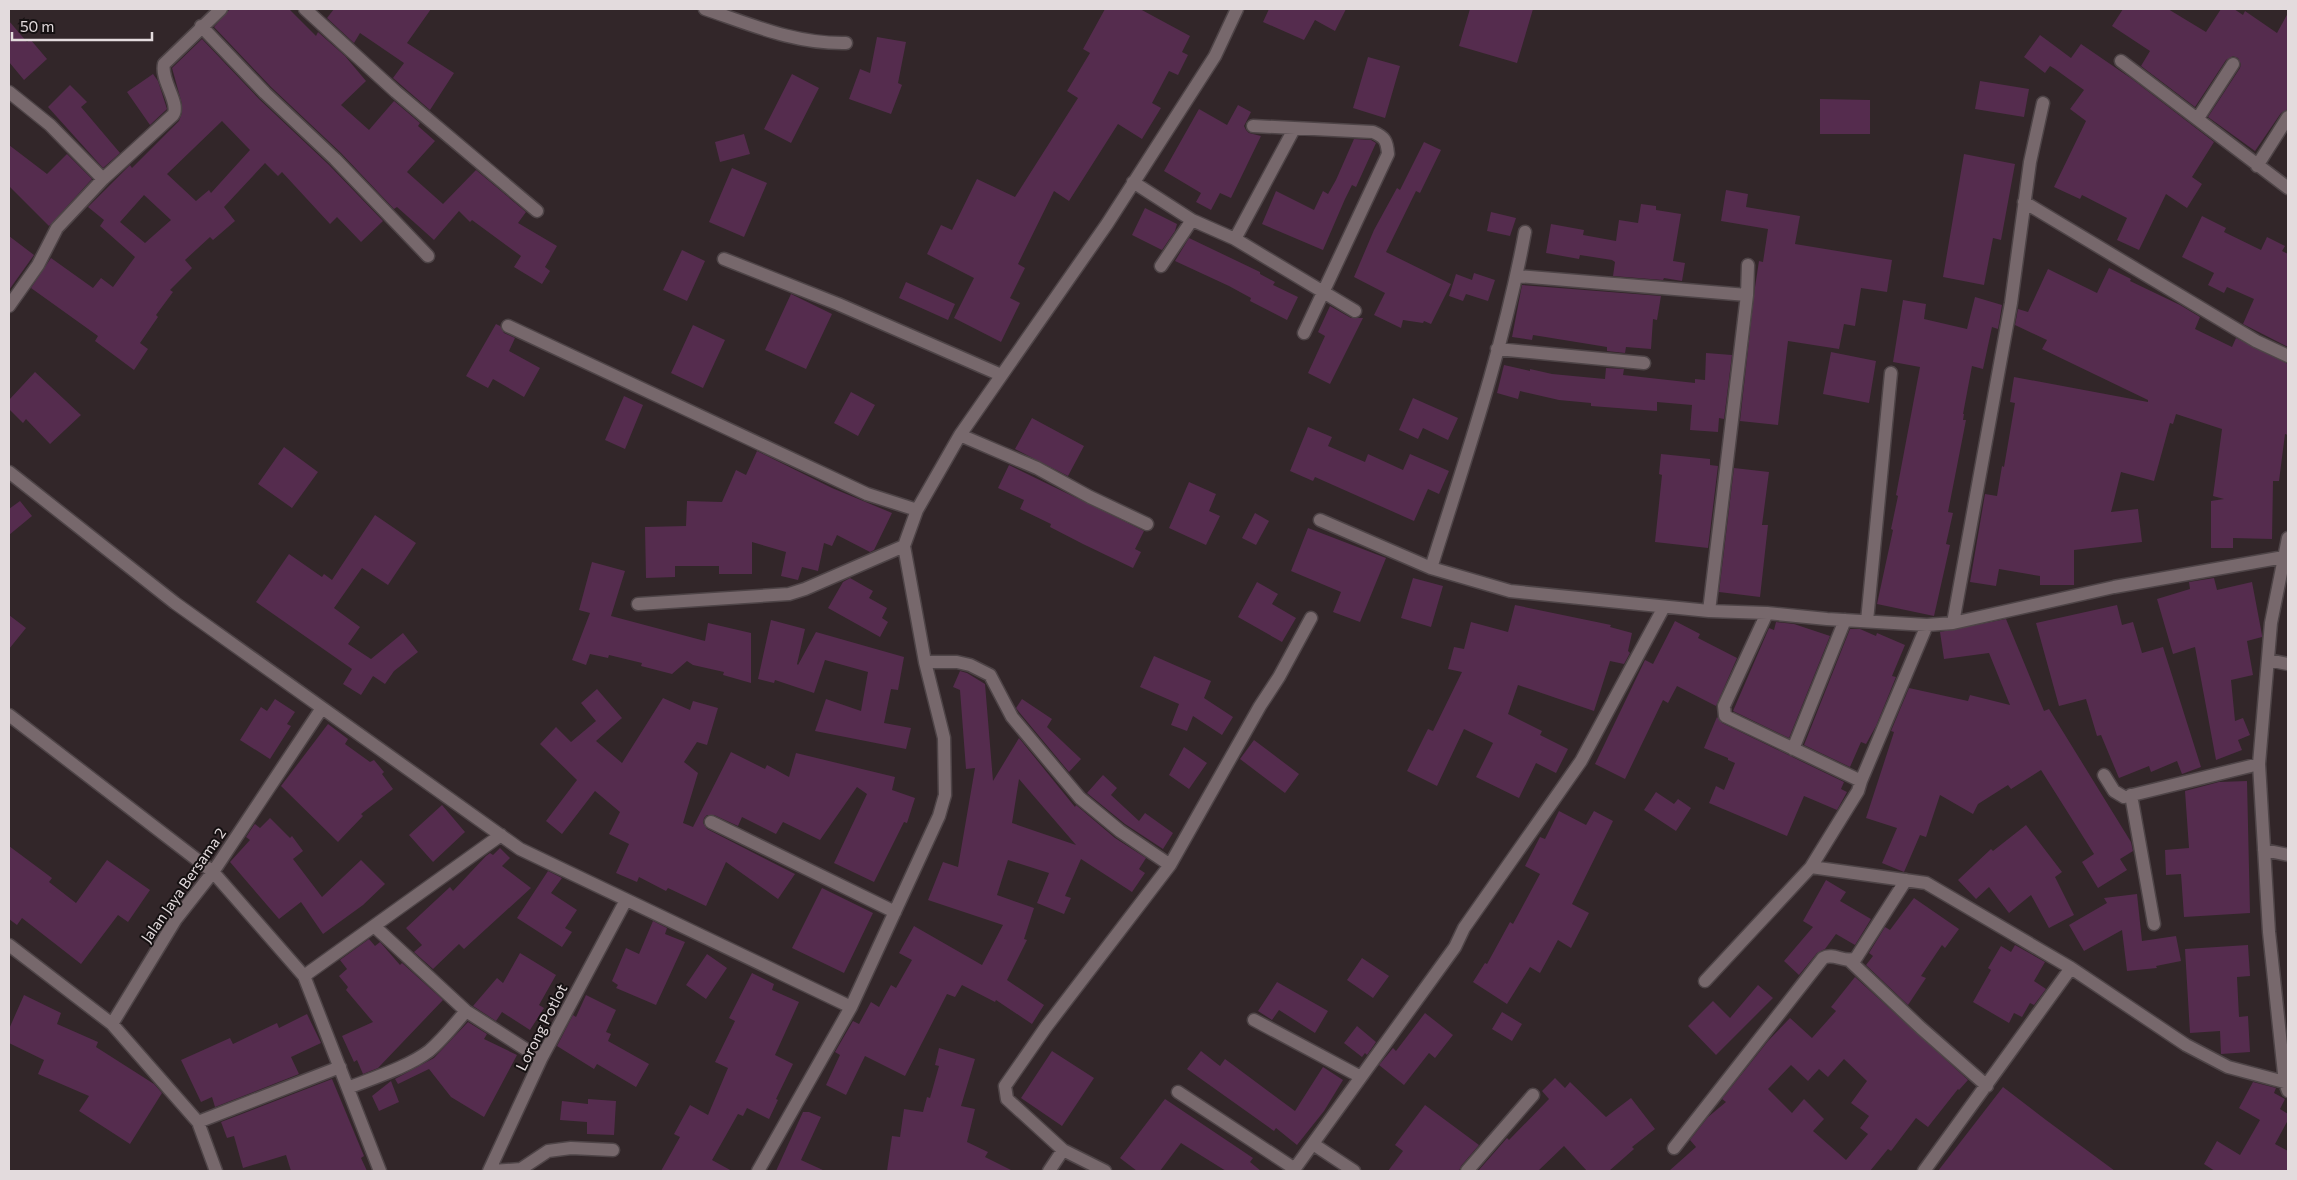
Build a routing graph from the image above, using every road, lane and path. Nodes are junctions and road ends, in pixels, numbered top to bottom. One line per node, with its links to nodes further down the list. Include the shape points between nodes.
1 (221, 9): 5 (street)
2 (306, 9): 20 (street, via 396,92)
3 (705, 9): 6 (street, via 791,38 820,44)
4 (1237, 9): 17 (street, via 1214,56)
5 (201, 26): 16 (street, via 164,64 163,74 176,111); 24 (street)
6 (846, 44)
7 (2121, 62): 12 (street)
8 (2234, 64): 12 (street)
9 (9, 92): 16 (street, via 50,125)
10 (2043, 102): 19 (street)
11 (2288, 117): 15 (street)
12 (2198, 118): 15 (street)
13 (1253, 126): 14 (street)
14 (1294, 129): 23 (street); 29 (street, via 1373,132 1384,136 1387,143 1388,154)
15 (2257, 166): 18 (street)
16 (103, 179): 31 (street, via 57,228 38,265)
17 (1133, 182): 21 (street); 39 (street)
18 (2288, 188)
19 (2024, 202): 36 (street, via 2256,341); 56 (street, via 2011,304)
20 (537, 211)
21 (1192, 220): 23 (street); 27 (street)
22 (1525, 232): 28 (street)
23 (1235, 238): 29 (street)
24 (428, 256)
25 (724, 258): 39 (street)
26 (1748, 265): 30 (street)
27 (1161, 266)
28 (1517, 276): 30 (street); 35 (street)
29 (1322, 292): 32 (street); 34 (street)
30 (1747, 295): 51 (street)
31 (9, 306)
32 (1355, 310)
33 (508, 326): 42 (street, via 867,494)
34 (1304, 333)
35 (1497, 350): 37 (street); 48 (street)
36 (2288, 356)
37 (1644, 363)
38 (1891, 373): 55 (street)
39 (1001, 375): 40 (street)
40 (960, 435): 42 (street); 44 (street, via 1037,468)
41 (9, 472): 61 (street, via 175,602)
42 (917, 510): 46 (street)
43 (1320, 520): 48 (street)
44 (1147, 524)
45 (2288, 538): 47 (street)
46 (904, 546): 49 (street, via 789,594); 59 (street)
47 (2284, 557): 56 (street, via 2114,587); 58 (street, via 2271,623)
48 (1431, 568): 50 (street, via 1510,591)
49 (638, 604)
50 (1664, 607): 51 (street); 91 (street, via 1581,761 1464,928 1455,947)
51 (1709, 611): 52 (street)
52 (1767, 613): 54 (street); 63 (street, via 1723,710 1725,716)
53 (1311, 618): 72 (street)
54 (1845, 620): 55 (street); 63 (street)
55 (1867, 621): 57 (street)
56 (1953, 622): 57 (street)
57 (1927, 625): 66 (street)
58 (2268, 660): 60 (street); 64 (street)
59 (925, 662): 72 (street, via 956,662 990,675 1012,717 1080,798 1120,831); 77 (street, via 944,738 945,795 939,816)
60 (2288, 664)
61 (322, 708): 69 (street); 74 (street, Jalan Jaya Bersama 2)
62 (9, 715): 74 (street)
63 (1793, 749): 66 (street)
64 (2259, 764): 67 (street); 70 (street)
65 (2104, 775): 67 (street, via 2114,791 2124,797)
66 (1861, 781): 73 (street, via 1858,791)
67 (2132, 795): 78 (street)
68 (711, 822): 77 (street)
69 (501, 836): 76 (street); 79 (street)
70 (2264, 850): 71 (street); 93 (street, via 2269,932)
71 (2288, 855)
72 (1170, 865): 101 (street, via 1005,1086 1007,1099)
73 (1810, 867): 75 (street); 84 (street)
74 (213, 872): 83 (street); 88 (street, Jalan Jaya Bersama 2, via 176,919)
75 (1906, 880): 81 (street, via 1856,958); 82 (street, via 1926,883)
76 (626, 900): 85 (street); 89 (street, Lorong Potlot)
77 (894, 912): 85 (street)
78 (2154, 924)
79 (374, 926): 83 (street); 86 (street)
80 (9, 945): 88 (street)
81 (1850, 961): 92 (street); 99 (street, via 1830,955 1823,958)
82 (2071, 968): 92 (street); 93 (street, via 2186,1045 2228,1068)
83 (304, 976): 90 (street)
84 (1705, 981)
85 (851, 1007): 107 (street)
86 (466, 1011): 89 (street); 94 (street, via 428,1052)
87 (1254, 1020): 91 (street)
88 (112, 1024): 97 (street)
89 (541, 1059): 106 (street, Lorong Potlot)
90 (340, 1067): 94 (street); 97 (street)
91 (1361, 1077): 98 (street)
92 (1987, 1086): 103 (street)
93 (2287, 1086)
94 (348, 1088): 105 (street)
95 (1178, 1092): 102 (street)
96 (1533, 1095): 111 (street)
97 (198, 1122): 104 (street)
98 (1313, 1144): 102 (street); 110 (street)
99 (1674, 1148)
100 (613, 1150): 106 (street, via 571,1148 548,1151 521,1169)
101 (1063, 1150): 108 (street); 109 (street)
102 (1294, 1170)
103 (1928, 1170)
104 (216, 1171)
105 (380, 1171)
106 (491, 1171)
107 (758, 1171)
108 (1050, 1171)
109 (1105, 1171)
110 (1354, 1171)
111 (1467, 1171)

